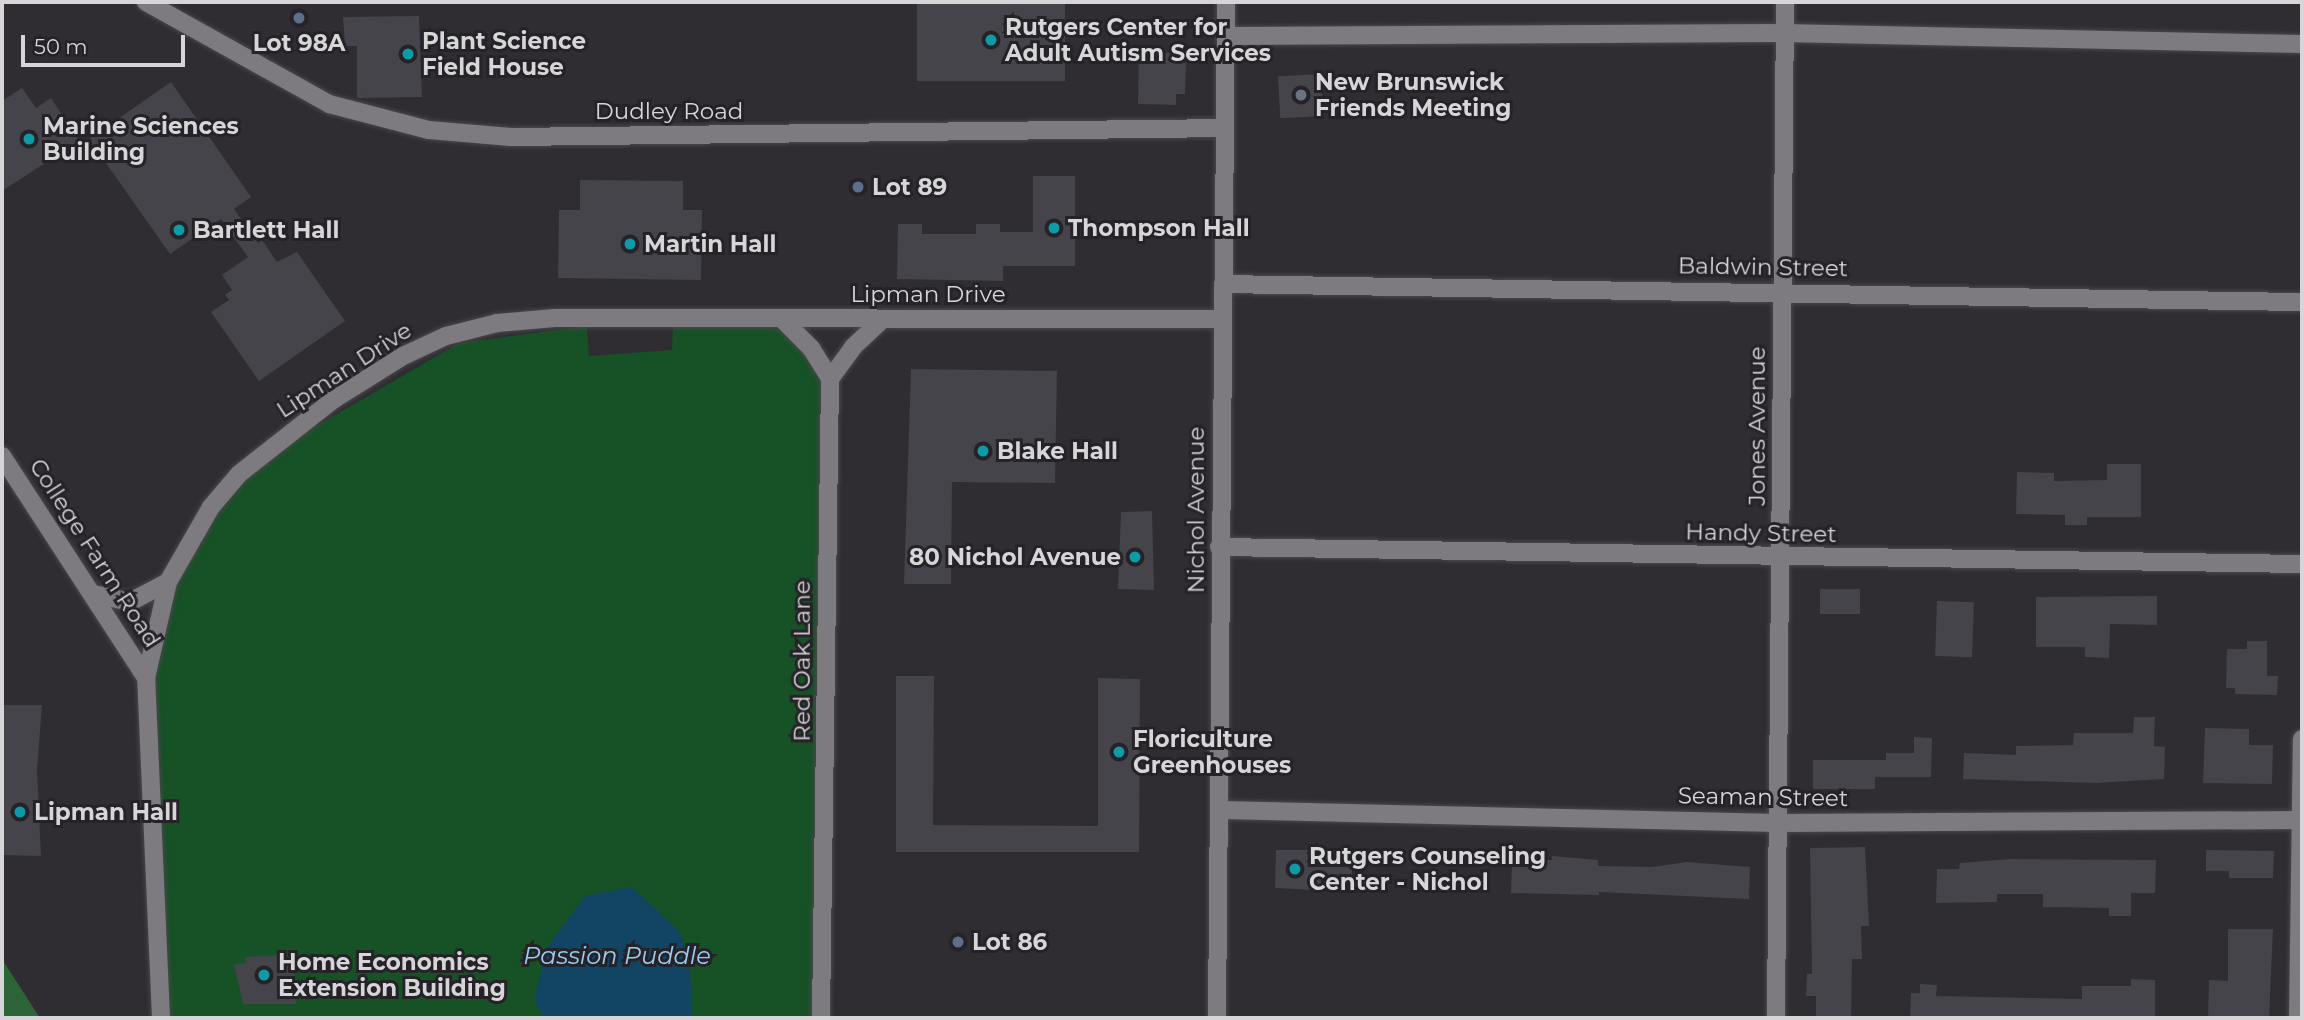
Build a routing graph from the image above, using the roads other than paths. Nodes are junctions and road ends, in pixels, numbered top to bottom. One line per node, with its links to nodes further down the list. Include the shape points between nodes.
1 (146, 2): 7 (street, Dudley Road, via 329,104 429,130 511,137)
2 (1226, 2): 5 (street, Nichol Avenue)
3 (1785, 2): 4 (street, Jones Avenue)
4 (1784, 33): 5 (street); 6 (street); 9 (street, Jones Avenue)
5 (1227, 36): 7 (street, Nichol Avenue)
6 (2302, 44)
7 (1223, 128): 8 (street, Nichol Avenue)
8 (1223, 284): 9 (street, Baldwin Street); 13 (street, Nichol Avenue)
9 (1782, 291): 10 (street, Baldwin Street); 17 (street, Jones Avenue)
10 (2302, 302)
11 (883, 319): 12 (street, Lipman Drive); 13 (street, Lipman Drive); 14 (street, via 853,347)
12 (783, 320): 14 (street, via 811,348); 19 (street, Lipman Drive, via 555,318 496,323 446,336 403,356 333,400 239,474 211,507)
13 (1223, 320): 16 (street, Nichol Avenue)
14 (830, 379): 27 (street, Red Oak Lane)
15 (2, 456): 20 (street, College Farm Road)
16 (1219, 547): 17 (street, Handy Street); 23 (street, Nichol Avenue)
17 (1780, 558): 18 (street, Handy Street); 25 (street, Jones Avenue)
18 (2302, 564)
19 (168, 582): 20 (street, via 130,602); 21 (street, Lipman Drive)
20 (93, 594): 21 (street, College Farm Road)
21 (146, 678): 26 (street, Lipman Drive)
22 (2302, 739): 24 (street)
23 (1222, 810): 25 (street, Seaman Street); 28 (street, Nichol Avenue)
24 (2301, 820): 25 (street, Seaman Street); 30 (street)
25 (1777, 823): 29 (street, Jones Avenue)
26 (161, 1018)
27 (821, 1018)
28 (1217, 1018)
29 (1776, 1018)
30 (2298, 1018)

